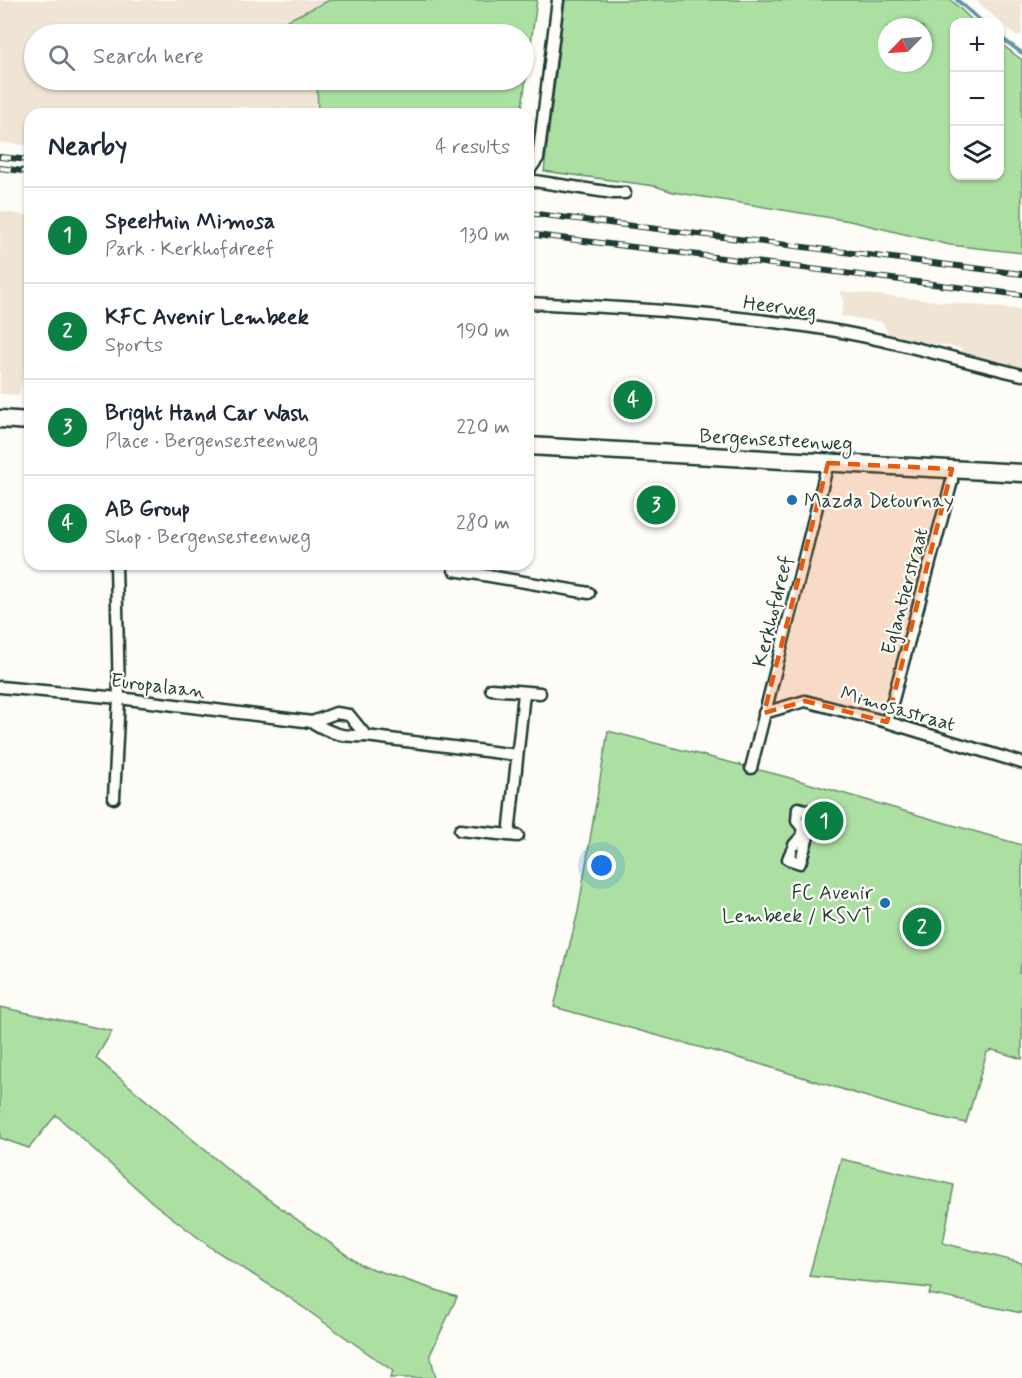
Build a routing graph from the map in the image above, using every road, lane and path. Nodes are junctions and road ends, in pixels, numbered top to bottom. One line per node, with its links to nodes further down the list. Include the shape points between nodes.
1 (558, 0): 2 (street, via 538,158)
2 (534, 164)
3 (534, 181): 4 (street)
4 (625, 193)
5 (534, 303): 6 (street, Heerweg, via 701,314 806,326 936,352)
6 (1022, 375)
7 (0, 419): 8 (main road)
8 (24, 421)
9 (534, 446): 10 (main road, Bergensesteenweg)
10 (828, 463): 11 (main road, Bergensesteenweg); 21 (street, Kerkhofdreef)
11 (952, 469): 12 (main road, Bergensesteenweg); 23 (street, Eglantierstraat)
12 (1022, 472)
13 (116, 570): 20 (street)
14 (454, 570): 15 (street)
15 (590, 593)
16 (0, 687): 20 (street, Europalaan)
17 (490, 689): 18 (street)
18 (524, 693): 19 (street); 25 (street)
19 (540, 693)
20 (119, 698): 22 (street, Europalaan); 28 (street)
21 (764, 713): 23 (street, Mimosastraat, via 805,701); 27 (street, Kerkhofdreef)
22 (312, 722): 24 (street, Europalaan, via 332,734); 24 (street, Europalaan, via 336,713 349,715)
23 (887, 722): 26 (street, Mimosastraat)
24 (366, 736): 25 (street, Europalaan)
25 (517, 755): 29 (street, via 513,835)
26 (1022, 763)
27 (751, 768)
28 (114, 798)
29 (460, 830)

